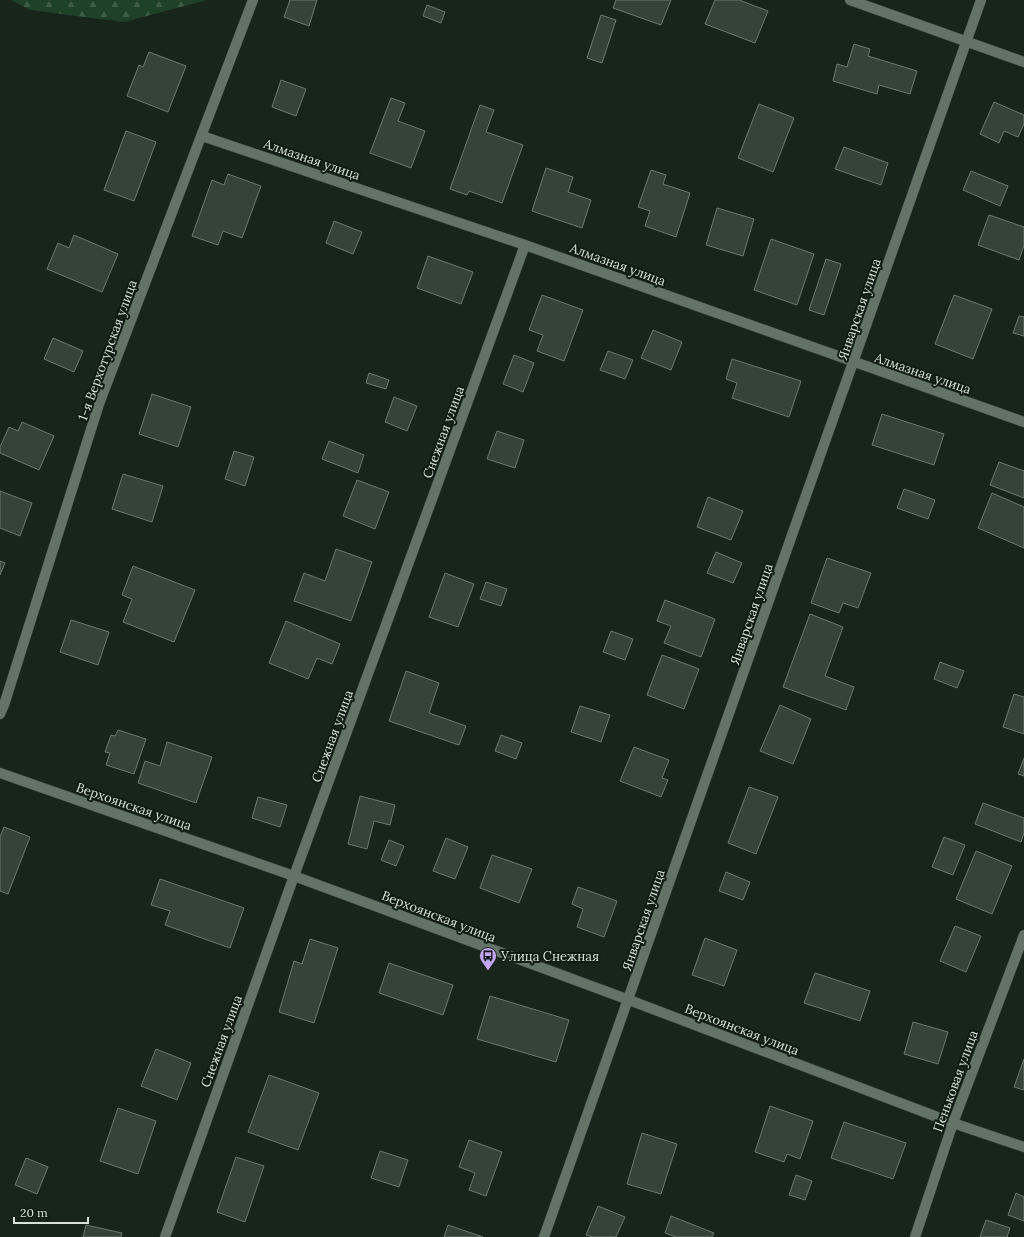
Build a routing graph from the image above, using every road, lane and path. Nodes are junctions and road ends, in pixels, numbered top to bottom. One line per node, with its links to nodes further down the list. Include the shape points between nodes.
1 (253, 0): 6 (street, 1-я Верхотурская улица)
2 (850, 0): 4 (street)
3 (981, 0): 4 (street, Январская улица)
4 (967, 42): 5 (street); 8 (street, Январская улица)
5 (1024, 62)
6 (202, 136): 7 (street, Алмазная улица); 10 (street, 1-я Верхотурская улица, via 99,404)
7 (525, 245): 8 (street, Алмазная улица); 12 (street, Снежная улица)
8 (854, 363): 9 (street, Алмазная улица); 14 (street, Январская улица)
9 (1024, 422)
10 (0, 714)
11 (0, 773): 12 (street, Верхоянская улица)
12 (294, 876): 14 (street, Верхоянская улица); 17 (street, Снежная улица)
13 (1024, 935): 15 (street, Пеньковая улица)
14 (628, 1000): 15 (street, Верхоянская улица); 18 (street, Январская улица)
15 (953, 1123): 16 (street, Верхоянская улица); 19 (street, Пеньковая улица)
16 (1024, 1147)
17 (165, 1237)
18 (544, 1237)
19 (915, 1237)

